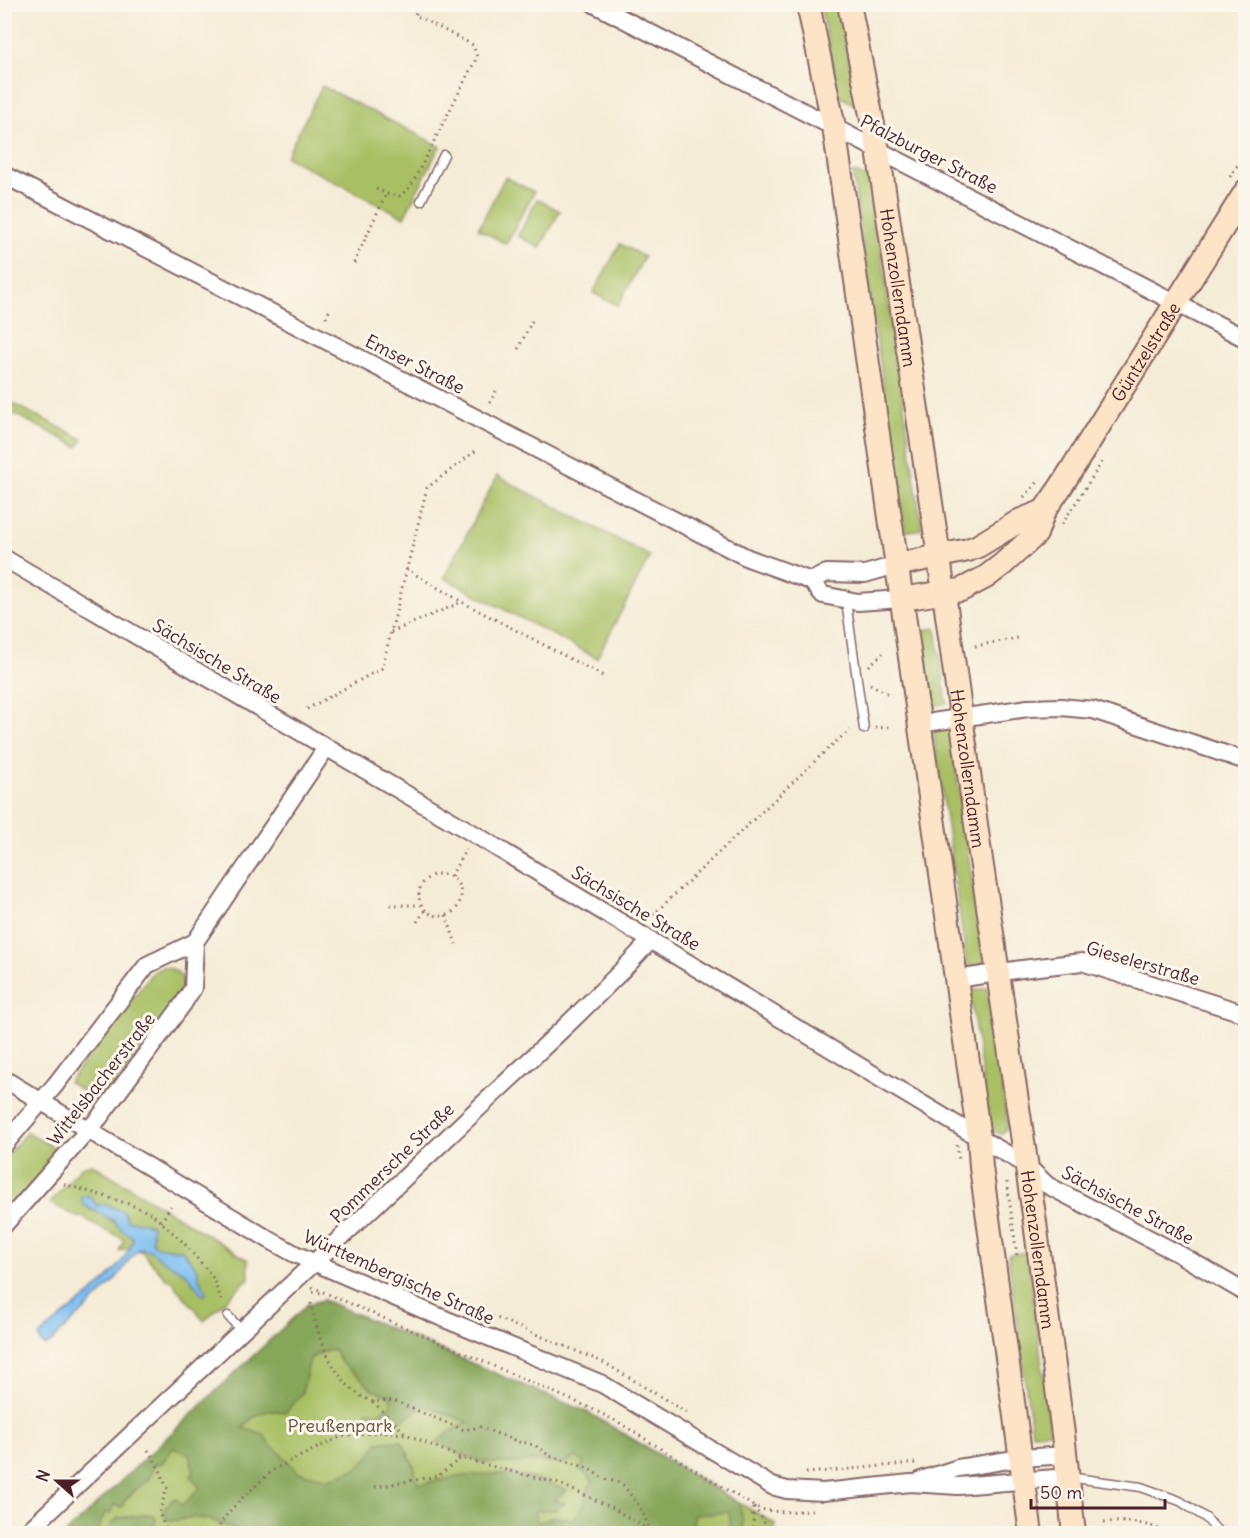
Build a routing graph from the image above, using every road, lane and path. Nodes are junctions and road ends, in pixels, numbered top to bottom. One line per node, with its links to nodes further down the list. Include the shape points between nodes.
1 (420, 4): 11 (path, via 415,15 473,45 477,57 411,186 400,196)
2 (594, 4): 5 (street, Pfalzburger Straße)
3 (808, 4): 5 (main road)
4 (849, 4): 6 (main road, Hohenzollerndamm)
5 (834, 126): 6 (street, Pfalzburger Straße); 28 (main road)
6 (878, 150): 14 (street, Pfalzburger Straße); 26 (main road, Hohenzollerndamm)
7 (444, 155): 12 (lane)
8 (4, 175): 30 (street, Emser Straße, via 742,555)
9 (376, 189): 11 (path)
10 (1245, 191): 14 (main road, Güntzelstraße)
11 (387, 194): 13 (path)
12 (421, 201)
13 (354, 263)
14 (1176, 304): 18 (street, Pfalzburger Straße); 25 (main road, Güntzelstraße)
15 (330, 309): 17 (path)
16 (534, 317): 19 (path)
17 (326, 318)
18 (1245, 339)
19 (518, 349)
20 (496, 391): 21 (path)
21 (490, 403)
22 (478, 449): 29 (path, via 427,488)
23 (1039, 481): 24 (path)
24 (1022, 500)
25 (1044, 511): 26 (main road, via 978,546); 31 (main road, Güntzelstraße, via 1036,534 1003,564 973,585)
26 (939, 557): 28 (main road); 31 (main road, Hohenzollerndamm)
27 (4, 558): 44 (street, Sächsische Straße)
28 (896, 565): 30 (street, via 865,574 827,573); 32 (main road)
29 (406, 569): 34 (path); 35 (path)
30 (811, 580): 33 (street, Emser Straße, via 823,595)
31 (944, 593): 32 (main road, Güntzelstraße); 40 (main road, Hohenzollerndamm)
32 (901, 599): 33 (street, Emser Straße); 41 (main road)
33 (846, 601): 43 (lane)
34 (462, 602): 35 (path); 38 (path)
35 (391, 632): 39 (path, via 382,668)
36 (1018, 638): 37 (path)
37 (975, 646)
38 (605, 677)
39 (307, 709)
40 (961, 718): 41 (street); 45 (street, via 1028,708 1093,710); 57 (main road, Hohenzollerndamm)
41 (919, 724): 58 (main road)
42 (893, 727): 43 (path)
43 (864, 729): 52 (path, via 849,730 840,737)
44 (326, 748): 46 (street, Sächsische Straße); 55 (street)
45 (1245, 761)
46 (474, 834): 47 (path); 54 (street, Sächsische Straße)
47 (451, 876): 49 (path, via 441,873 425,879 419,895); 51 (path, via 459,884 461,900)
48 (390, 905): 49 (path)
49 (422, 905): 50 (path)
50 (425, 910): 51 (path); 53 (path)
51 (446, 915): 56 (path)
52 (653, 915)
53 (417, 922)
54 (651, 940): 63 (street, Sächsische Straße); 73 (street, Pommersche Straße)
55 (195, 942): 61 (street, Wittelsbacherstraße, via 147,965); 62 (street, Wittelsbacherstraße, via 193,988)
56 (456, 944)
57 (998, 973): 58 (street, Gieselerstraße); 59 (street, Gieselerstraße, via 1082,962); 65 (main road, Hohenzollerndamm)
58 (957, 980): 63 (main road)
59 (1245, 1014)
60 (4, 1080): 61 (street, Württembergische Straße)
61 (42, 1102): 62 (street, Württembergische Straße); 64 (street, Wittelsbacherstraße)
62 (89, 1130): 70 (street, Wittelsbacherstraße); 73 (street, Württembergische Straße, via 268,1239)
63 (979, 1138): 65 (street, Sächsische Straße); 84 (main road)
64 (4, 1145)
65 (1025, 1164): 75 (street, Sächsische Straße, via 1047,1185); 86 (main road, Hohenzollerndamm)
66 (1006, 1182): 72 (path)
67 (60, 1183): 69 (path, via 126,1203)
68 (171, 1206): 69 (path)
69 (161, 1222): 77 (path, via 212,1276)
70 (4, 1225)
71 (343, 1254): 80 (path, via 605,1363)
72 (1017, 1256)
73 (315, 1262): 78 (street, Pommersche Straße); 89 (street, Württembergische Straße, via 602,1384 772,1486 823,1492)
74 (313, 1292): 91 (path, via 324,1293 590,1408)
75 (1245, 1293)
76 (311, 1303): 79 (path, via 325,1352 339,1374)
77 (228, 1316): 78 (lane)
78 (241, 1330): 96 (street, Pommersche Straße)
79 (374, 1402): 81 (path); 95 (path, via 394,1401 465,1430 480,1427 588,1468 623,1485 640,1507)
80 (695, 1418)
81 (406, 1434): 83 (path); 94 (path, via 378,1432 340,1437 276,1467 228,1513)
82 (148, 1450): 93 (path, via 167,1488 159,1513)
83 (461, 1458): 90 (path, via 438,1476); 95 (path, via 560,1484 613,1508)
84 (1021, 1458): 86 (street); 88 (main road); 89 (street, via 958,1468)
85 (919, 1462): 87 (path)
86 (1067, 1466): 88 (street); 102 (main road, Hohenzollerndamm); 104 (lane, via 1180,1501)
87 (802, 1473)
88 (1024, 1480): 89 (street, via 958,1486); 101 (main road)
89 (911, 1483)
90 (375, 1487)
91 (753, 1506): 99 (path); 100 (path, via 764,1521)
92 (1104, 1522): 103 (path, via 1132,1521)
93 (167, 1532): 94 (path); 97 (path)
94 (216, 1532): 98 (path)
95 (650, 1532)
96 (25, 1533)
97 (161, 1533)
98 (221, 1533)
99 (754, 1533)
100 (765, 1533)
101 (1031, 1533)
102 (1074, 1533)
103 (1171, 1533)
104 (1220, 1533)

